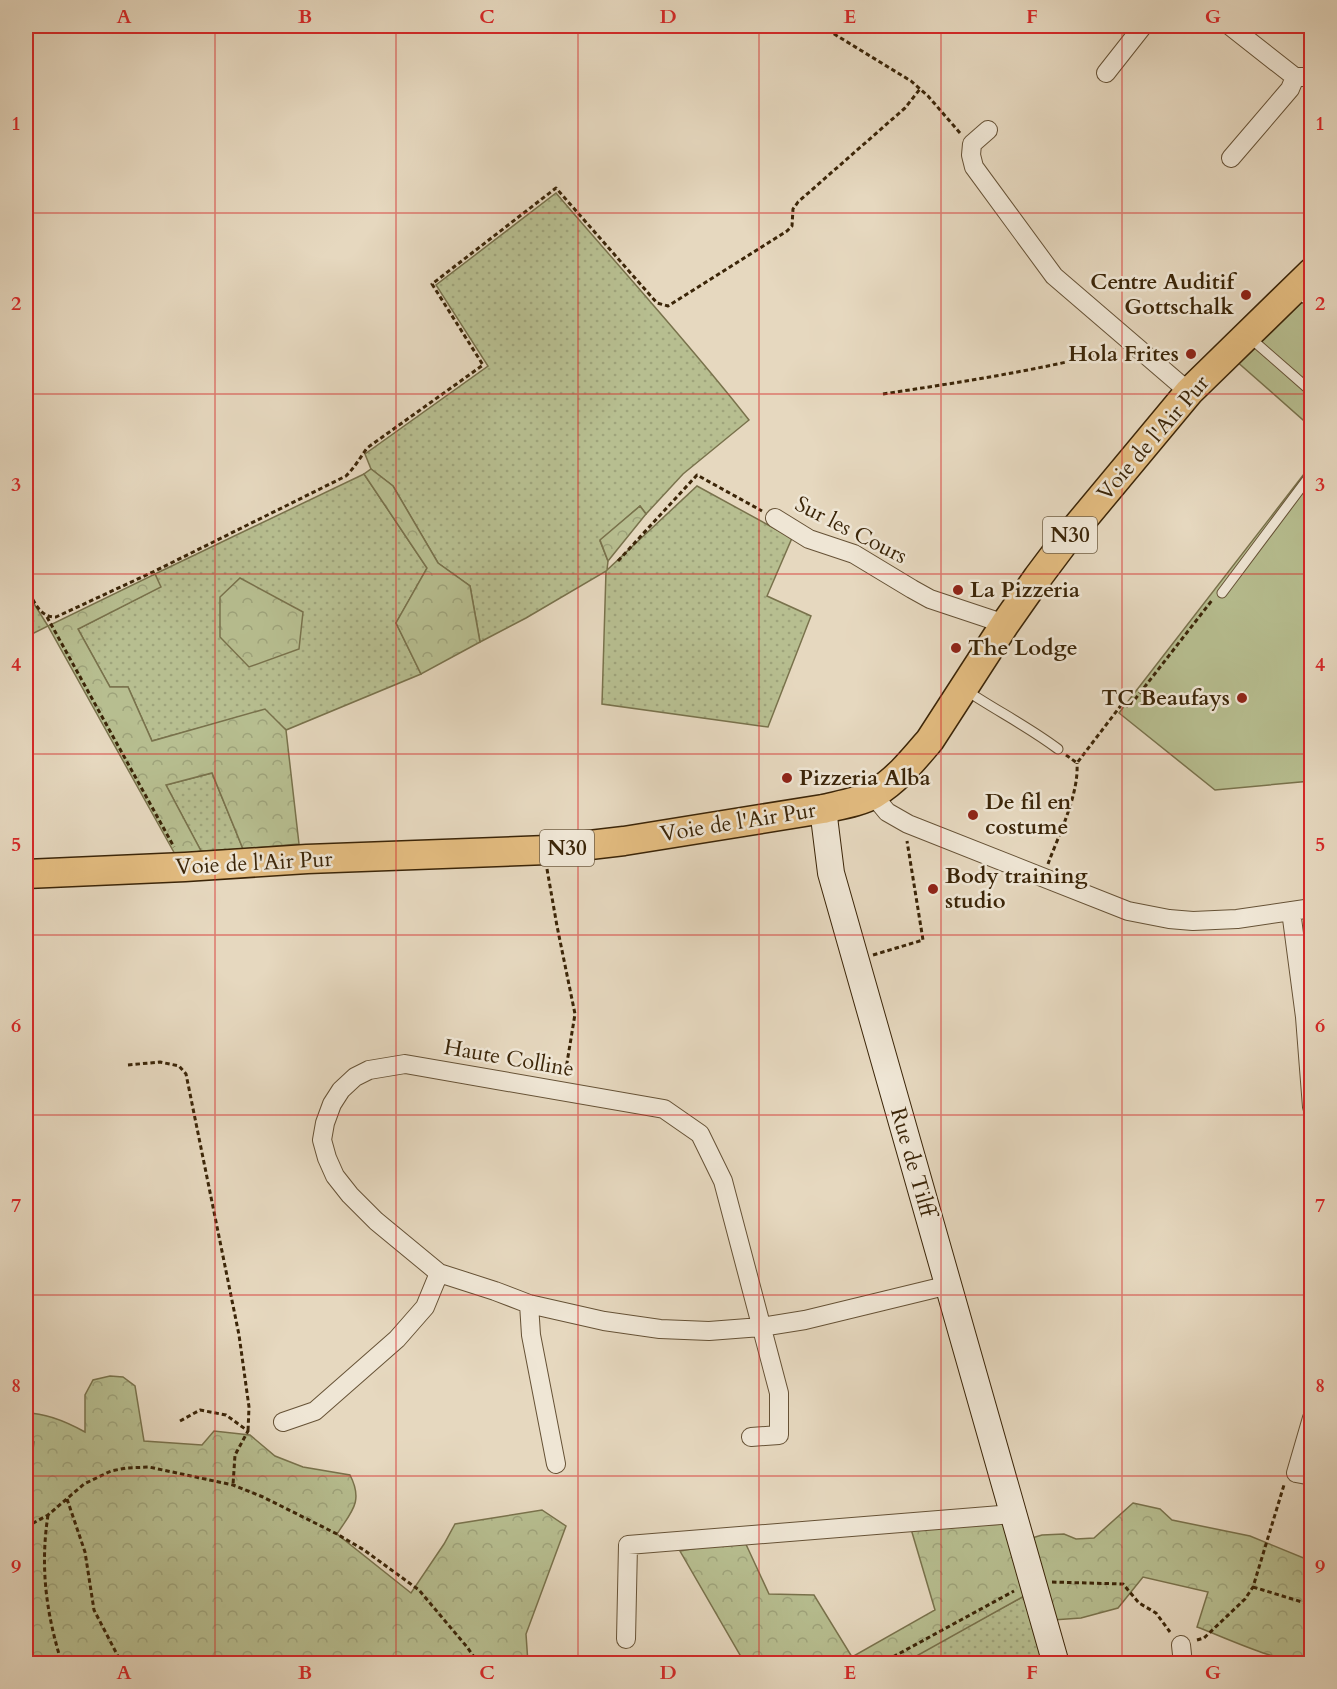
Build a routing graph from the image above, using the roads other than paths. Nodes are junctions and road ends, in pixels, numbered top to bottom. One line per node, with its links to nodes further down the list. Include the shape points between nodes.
1 (1143, 26): 3 (street)
2 (1230, 26): 4 (street)
3 (1106, 73)
4 (1303, 77): 6 (street)
5 (988, 130): 9 (street, via 972,144 974,167 1054,276)
6 (1231, 158)
7 (1306, 288): 8 (main road, Voie de l'Air Pur / N30)
8 (1246, 335): 9 (main road, Voie de l'Air Pur / N30); 10 (lane)
9 (1189, 392): 14 (main road, Voie de l'Air Pur / N30, via 1065,541)
10 (1311, 392)
11 (1311, 473): 13 (lane)
12 (774, 518): 14 (street, Sur les Cours, via 809,539 854,554 930,599)
13 (1222, 593)
14 (1005, 624): 15 (main road, Voie de l'Air Pur / N30)
15 (963, 688): 16 (lane); 17 (main road, Voie de l'Air Pur / N30, via 910,764)
16 (1058, 749)
17 (873, 795): 18 (main road, Voie de l'Air Pur / N30); 21 (street, via 887,812 908,824 1128,910 1193,921)
18 (824, 809): 19 (main road, Voie de l'Air Pur / N30, via 547,850); 24 (main road, Rue de Tilff, via 831,873)
19 (26, 874)
20 (1311, 908): 21 (street)
21 (1291, 911): 22 (street, via 1305,1017)
22 (1311, 1107)
23 (439, 1273): 25 (street); 26 (street, Haute Colline, via 350,1195 327,1158 322,1140 332,1104 355,1077 369,1070 405,1064 664,1109 700,1134 723,1181); 27 (street, via 425,1307 397,1339 315,1411)
24 (949, 1285): 26 (street); 32 (main road, Rue de Tilff)
25 (529, 1304): 26 (street, via 660,1329); 30 (street, via 531,1335)
26 (761, 1327): 29 (street, Haute Colline, via 779,1393 779,1435)
27 (283, 1422)
28 (1311, 1423): 31 (street)
29 (751, 1437)
30 (556, 1464)
31 (1304, 1474)
32 (1013, 1514): 33 (street, via 628,1545); 34 (main road, Rue de Tilff)
33 (626, 1639)
34 (1056, 1664)

